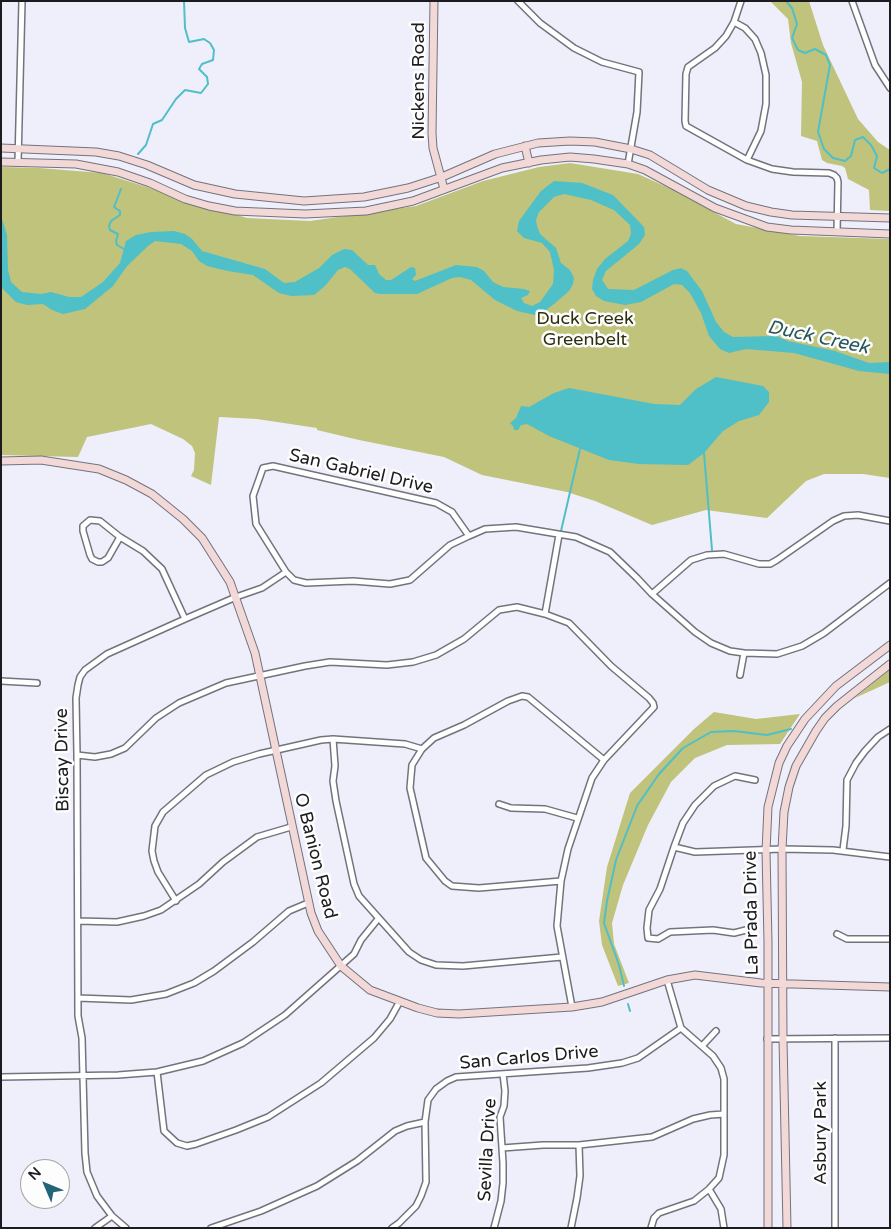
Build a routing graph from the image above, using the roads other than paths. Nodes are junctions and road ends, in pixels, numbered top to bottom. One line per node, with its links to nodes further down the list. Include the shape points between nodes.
1 (22, 1): 10 (street)
2 (434, 1): 17 (main road, Nickens Road, via 432,133)
3 (518, 1): 11 (street, via 545,27 574,48 602,62 639,72)
4 (741, 1): 6 (street)
5 (852, 1): 7 (street, via 875,65)
6 (734, 22): 12 (street, via 755,39 766,75 766,104 761,131); 12 (street, via 715,48 691,64 687,71 685,121 686,126)
7 (890, 88)
8 (525, 146): 11 (main road, via 570,141); 15 (main road); 17 (main road, via 495,154)
9 (1, 148): 10 (main road)
10 (19, 148): 14 (street); 17 (main road, via 104,153 147,165 194,185 235,194 304,201 364,197)
11 (631, 149): 16 (street); 19 (main road, via 650,155 708,190 746,206 792,215)
12 (747, 160): 19 (street, via 772,169 834,175 838,182)
13 (1, 162): 14 (main road)
14 (18, 162): 18 (main road, via 76,164 118,172 185,199 235,211 305,214 366,211 413,201)
15 (529, 163): 16 (main road, via 570,157); 18 (main road, via 502,168)
16 (628, 164): 21 (main road, via 653,173 715,208 767,227)
17 (442, 177): 18 (main road, Nickens Road)
18 (444, 189)
19 (838, 217): 20 (main road); 21 (street)
20 (890, 218)
21 (838, 232): 22 (main road)
22 (890, 234)
23 (1, 461): 31 (main road, O Banion Road, via 41,460 99,469 152,494 202,538)
24 (890, 521): 30 (street, via 858,515 844,516 833,520 770,564 724,554 690,560)
25 (559, 535): 26 (street, via 502,526); 30 (street, via 576,537 610,552); 32 (street)
26 (469, 536): 28 (street, via 450,545 410,580 396,583 306,583 294,580); 28 (street, San Gabriel Drive, via 452,512 436,504 273,466 263,468 253,496 256,524)
27 (120, 537): 27 (street, via 100,521 90,520 83,526 90,555 98,562 108,558); 33 (street, via 143,551 162,569)
28 (286, 572): 31 (street, Biscay Drive, via 262,588)
29 (889, 585): 35 (street, via 802,646 778,654)
30 (652, 594): 35 (street, via 711,643)
31 (236, 597): 33 (street, Biscay Drive); 38 (main road, O Banion Road, via 255,653)
32 (544, 614): 38 (street, via 517,607 499,610 464,639 436,656 413,662 387,665 330,662); 46 (street, via 569,623 610,666 653,703 650,713)
33 (185, 619): 45 (street, Biscay Drive, via 107,654 80,677 76,698)
34 (890, 645): 54 (main road, La Prada Drive, via 836,686 805,719 787,746 779,763 768,807)
35 (744, 653): 37 (street)
36 (890, 664): 52 (main road, La Prada Drive, via 826,718 804,750 789,786)
37 (740, 675)
38 (259, 676): 44 (main road, O Banion Road); 45 (street, via 226,683 179,703 156,718 125,748 95,757)
39 (1, 681): 40 (street)
40 (37, 683)
41 (890, 729): 53 (street, via 865,751 847,780)
42 (333, 740): 43 (street, via 405,744); 44 (street); 59 (street, via 336,801 354,884 359,896)
43 (422, 750): 46 (street, via 434,738 522,696 528,697); 56 (street, via 412,764 410,788 426,858 445,881 452,886 479,888)
44 (275, 751): 50 (main road, O Banion Road); 57 (street, via 233,762 206,775 163,812 154,826 152,851 158,872)
45 (77, 755): 60 (street, Biscay Drive)
46 (604, 760): 49 (street, via 592,778)
47 (755, 780): 51 (street, via 735,776 714,786 683,823)
48 (499, 804): 49 (street, via 519,809 545,809)
49 (577, 818): 56 (street)
50 (291, 828): 57 (street, via 257,837); 58 (main road, O Banion Road)
51 (674, 847): 54 (street, via 695,852); 61 (street, via 649,910 648,938 658,939 670,932 713,930 734,933)
52 (782, 849): 53 (street); 54 (street); 68 (main road, La Prada Drive)
53 (843, 850): 55 (street)
54 (766, 851): 67 (main road, La Prada Drive)
55 (890, 857)
56 (561, 881): 64 (street, via 557,926)
57 (176, 901): 60 (street, via 161,910 117,922)
58 (308, 903): 65 (main road, O Banion Road, via 318,931); 70 (street, via 289,911 253,942 194,983 166,994 131,1000)
59 (378, 919): 64 (street, via 409,952 436,965); 65 (street, via 354,954)
60 (78, 921): 70 (street, Biscay Drive)
61 (750, 929)
62 (837, 934): 63 (street, via 847,939)
63 (890, 939)
64 (562, 958): 72 (street)
65 (341, 966): 71 (main road, O Banion Road, via 370,990); 80 (street, via 285,1015 250,1039 203,1061)
66 (667, 980): 67 (main road, O Banion Road, via 694,975); 72 (main road, O Banion Road, via 602,1002); 73 (street)
67 (768, 983): 68 (main road, O Banion Road); 77 (main road, La Prada Drive)
68 (783, 984): 69 (main road, O Banion Road); 78 (main road, La Prada Drive)
69 (890, 987)
70 (78, 998): 82 (street, Biscay Drive)
71 (400, 1001): 72 (main road, O Banion Road, via 437,1013 459,1014); 80 (street, via 390,1020 374,1038 321,1083 268,1116 196,1144 177,1143 164,1131)
72 (572, 1006)
73 (681, 1028): 79 (street); 81 (street, San Carlos Drive, via 638,1058 622,1063)
74 (716, 1031): 79 (street)
75 (835, 1038): 76 (street); 78 (street); 100 (street, Asbury Park)
76 (890, 1038)
77 (767, 1039): 78 (street); 98 (main road, La Prada Drive)
78 (783, 1039): 99 (main road, La Prada Drive)
79 (702, 1046): 84 (street, via 721,1068)
80 (157, 1072): 82 (street)
81 (503, 1074): 85 (street, San Carlos Drive, via 456,1077 447,1081 428,1100); 87 (street, Sevilla Drive)
82 (83, 1075): 83 (street); 89 (street, Biscay Drive, via 88,1172 97,1196)
83 (1, 1077)
84 (724, 1114): 86 (street, via 693,1119 652,1136); 88 (street, via 722,1167 719,1178)
85 (425, 1122): 92 (street, via 395,1131 357,1161 317,1186 261,1212); 93 (street, San Carlos Drive, via 426,1182 416,1206)
86 (579, 1145): 87 (street); 95 (street, via 580,1176)
87 (502, 1148): 94 (street, Sevilla Drive, via 501,1201)
88 (710, 1189): 96 (street, via 694,1201 659,1213); 97 (street, via 721,1209)
89 (112, 1216): 90 (street); 91 (street, Biscay Drive)
90 (95, 1228)
91 (126, 1228)
92 (211, 1228)
93 (392, 1228)
94 (494, 1228)
95 (571, 1228)
96 (651, 1228)
97 (724, 1228)
98 (768, 1228)
99 (787, 1228)
100 (835, 1228)

